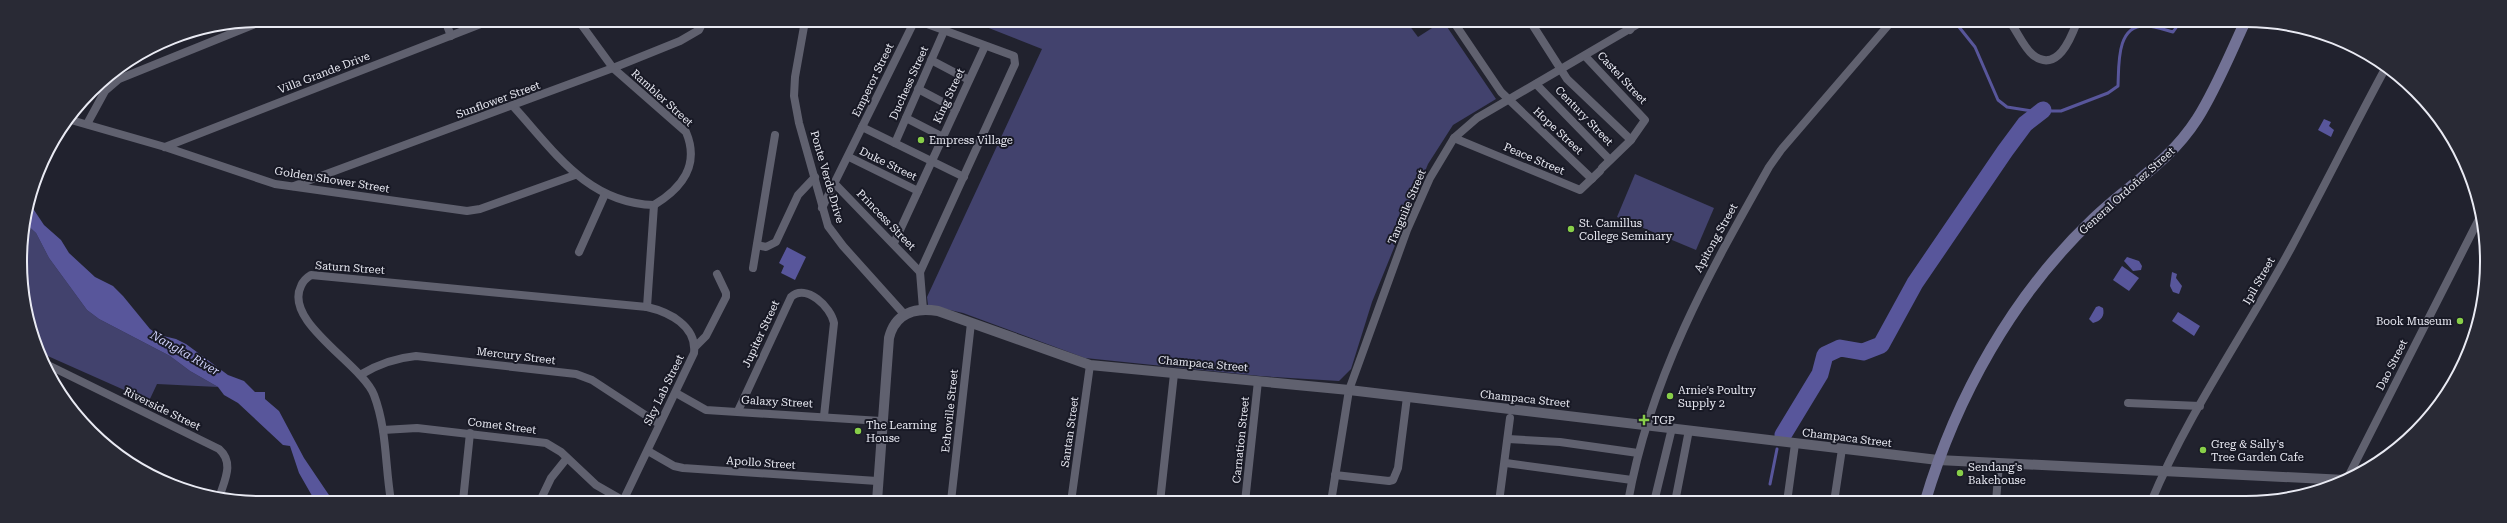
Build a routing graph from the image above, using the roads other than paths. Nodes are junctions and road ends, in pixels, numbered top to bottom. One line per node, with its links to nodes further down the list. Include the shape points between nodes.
1 (448, 27): 19 (street)
2 (473, 27): 19 (street, Villa Grande Drive)
3 (583, 27): 23 (street, Rambler Street)
4 (699, 27): 23 (street, Sunflower Street, via 680,41)
5 (803, 27): 47 (street, Ponte Verde Drive, via 794,96)
6 (912, 27): 36 (street, Emperor Street)
7 (934, 27): 18 (street, Emperor Street)
8 (1456, 27): 29 (street, Hope Street)
9 (1534, 27): 24 (street)
10 (1628, 27): 17 (street)
11 (1634, 27): 17 (street, Tanguile Street)
12 (1887, 27): 83 (street, Apitong Street, via 1769,167 1705,280 1671,356)
13 (2013, 27): 14 (street, via 2033,55 2044,59 2054,58 2063,52)
14 (2075, 27)
15 (2243, 27): 94 (main road, General Ordoñez Street, via 2197,120 2170,155 2093,219 2016,311 1962,404)
16 (245, 28): 35 (street, via 119,79 105,91)
17 (1630, 30): 21 (street, Tanguile Street)
18 (944, 31): 20 (street, Emperor Street); 22 (street, Duchess Street)
19 (451, 36): 42 (street, Villa Grande Drive)
20 (984, 46): 26 (street, King Street); 48 (street, Emperor Street, via 1014,56 1015,64)
21 (1585, 56): 24 (street, Tanguile Street); 32 (street, Castel Street)
22 (931, 60): 26 (street); 28 (street, Duchess Street)
23 (612, 68): 30 (street, Sunflower Street); 54 (street, Rambler Street, via 686,132 692,145 690,169 675,190)
24 (1562, 70): 27 (street, Tanguile Street); 40 (street, via 1567,79)
25 (2383, 72): 77 (street, Ipil Street, via 2291,248)
26 (969, 80): 31 (street, King Street)
27 (1539, 86): 29 (street, Tanguile Street); 44 (street, Century Street)
28 (918, 89): 31 (street); 33 (street, Duchess Street)
29 (1508, 99): 39 (street, Tanguile Street, via 1477,118); 49 (street, Hope Street)
30 (513, 106): 46 (street); 51 (street, Sunflower Street)
31 (956, 109): 38 (street, King Street)
32 (1642, 116): 40 (street, Peace Street, via 1644,124)
33 (906, 118): 38 (street); 41 (street, Duchess Street)
34 (74, 121): 35 (street, Golden Shower Street)
35 (87, 124): 42 (street, Golden Shower Street)
36 (862, 127): 41 (street); 43 (street, Emperor Street)
37 (775, 135): 58 (street)
38 (943, 137): 45 (street, King Street)
39 (1454, 138): 49 (street, Peace Street, via 1581,190); 73 (street, Tanguile Street, via 1430,178 1407,230)
40 (1631, 140): 44 (street, Peace Street)
41 (895, 143): 45 (street)
42 (165, 147): 51 (street, Golden Shower Street, via 260,180)
43 (849, 157): 50 (street, Emperor Street); 52 (street, Duke Street)
44 (1610, 160): 49 (street, Peace Street)
45 (932, 161): 48 (street); 52 (street, King Street)
46 (575, 175): 51 (street, Golden Shower Street, via 480,209 467,211); 53 (street)
47 (815, 177): 55 (street, Ponte Verde Drive); 58 (street, via 798,195 776,242 766,247)
48 (964, 177): 61 (street, Emperor Street)
49 (1592, 179)
50 (835, 184): 55 (street, Emperor Street); 57 (street, Princess Street)
51 (291, 187)
52 (918, 191): 57 (street, King Street)
53 (605, 194): 54 (street, via 625,201); 59 (street)
54 (654, 205): 63 (street)
55 (822, 208): 65 (street, Ponte Verde Drive, via 834,235)
56 (2477, 225): 97 (street, Dao Street)
57 (894, 243): 61 (street, Princess Street)
58 (757, 244): 60 (street)
59 (579, 252)
60 (753, 268)
61 (920, 272): 64 (street, Emperor Street)
62 (716, 274): 67 (street, via 726,297 706,336)
63 (647, 307): 67 (street, Sky Lab Street, via 673,315 688,330); 71 (street, Saturn Street, via 317,275 307,277 300,288 298,300 306,319)
64 (923, 309): 65 (street, Champaca Street); 66 (street, Champaca Street, via 938,311)
65 (904, 314): 81 (street, via 893,325 889,338)
66 (971, 323): 68 (street, Champaca Street); 110 (street, Echoville Street)
67 (695, 347): 74 (street, Sky Lab Street)
68 (1090, 365): 70 (street, Champaca Street); 111 (street, Santan Street)
69 (52, 367): 103 (street, Riverside Street, via 219,450 226,457 228,466)
70 (1174, 374): 72 (street, Champaca Street); 112 (street)
71 (360, 375): 82 (street, Mercury Street, via 377,365 416,356 576,374 592,380); 85 (street, Saturn Street, via 374,395)
72 (1258, 381): 73 (street, Champaca Street); 113 (street, Carnation Street)
73 (1349, 390): 75 (street, Champaca Street); 99 (street, Tanguile Street)
74 (676, 393): 78 (street, Galaxy Street, via 706,410); 82 (street, Sky Lab Street)
75 (1407, 397): 83 (street, Champaca Street); 99 (street, via 1398,468 1393,480)
76 (2128, 403): 77 (street)
77 (2200, 406): 98 (street, Ipil Street)
78 (738, 411): 79 (street, Galaxy Street); 79 (street, Jupiter Street, via 791,297 796,292 801,292 808,293 833,317)
79 (824, 416): 81 (street, Galaxy Street)
80 (1510, 418): 88 (street)
81 (881, 421): 102 (street)
82 (659, 424): 91 (street, Sky Lab Street)
83 (1646, 424): 84 (street, Champaca Street); 92 (street, Apitong Street)
84 (1672, 428): 86 (street, Champaca Street); 117 (street)
85 (383, 430): 87 (street, Comet Street, via 418,428); 104 (street, Saturn Street)
86 (1688, 430): 89 (street, Champaca Street); 118 (street)
87 (470, 433): 93 (street, Comet Street, via 546,443); 105 (street)
88 (1508, 439): 92 (street, via 1560,442); 95 (street)
89 (1795, 444): 90 (street, Champaca Street); 119 (street)
90 (1842, 449): 94 (street, Champaca Street); 120 (street)
91 (648, 451): 102 (street, Apollo Street, via 674,466 683,468); 108 (street, Sky Lab Street)
92 (1638, 453): 101 (street, Apitong Street)
93 (567, 458): 106 (street, via 551,478); 107 (street, Comet Street, via 596,486)
94 (1938, 460): 96 (street, Champaca Street); 121 (main road, General Ordoñez Street)
95 (1506, 463): 101 (street); 115 (street)
96 (1999, 463): 98 (street, Champaca Street); 122 (street)
97 (2352, 471)
98 (2164, 472): 100 (street, Champaca Street); 123 (street, Ipil Street)
99 (1335, 475): 114 (street, Tanguile Street)
100 (2332, 479)
101 (1632, 480): 116 (street, Apitong Street)
102 (877, 481): 109 (street)
103 (221, 492)
104 (390, 496)
105 (464, 496)
106 (542, 496)
107 (614, 496)
108 (626, 496)
109 (877, 496)
110 (952, 496)
111 (1072, 496)
112 (1161, 496)
113 (1246, 496)
114 (1332, 496)
115 (1500, 496)
116 (1629, 496)
117 (1655, 496)
118 (1675, 496)
119 (1788, 496)
120 (1835, 496)
121 (1927, 496)
122 (1996, 496)
123 (2154, 496)

